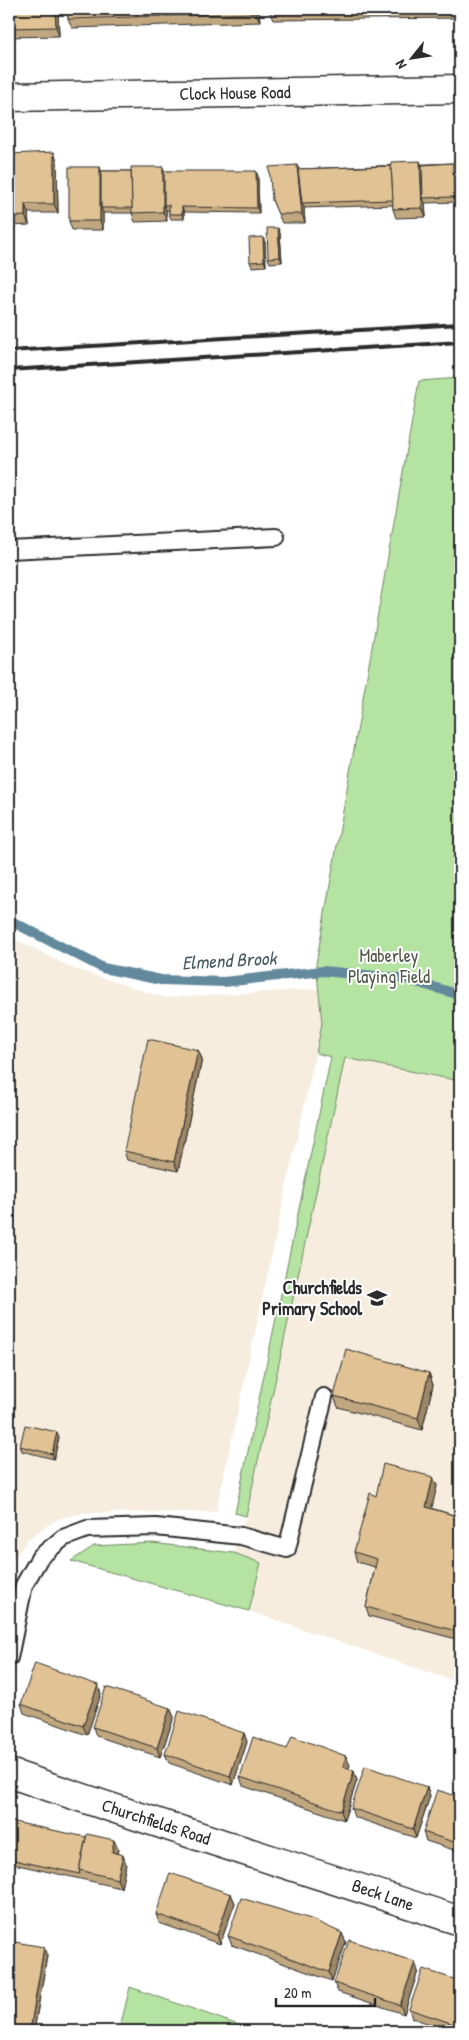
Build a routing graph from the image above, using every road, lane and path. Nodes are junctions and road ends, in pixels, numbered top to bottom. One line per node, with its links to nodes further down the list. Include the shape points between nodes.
1 (460, 90): 2 (street, Clock House Road)
2 (9, 97)
3 (276, 537): 4 (lane)
4 (9, 550)
5 (324, 1397): 6 (lane, via 288,1549 241,1536 156,1527 88,1529 63,1538 40,1557 24,1585)
6 (9, 1658)
7 (9, 1773): 8 (street, Churchfields Road, via 153,1823)
8 (305, 1869): 9 (street, Beck Lane)
9 (460, 1922)

